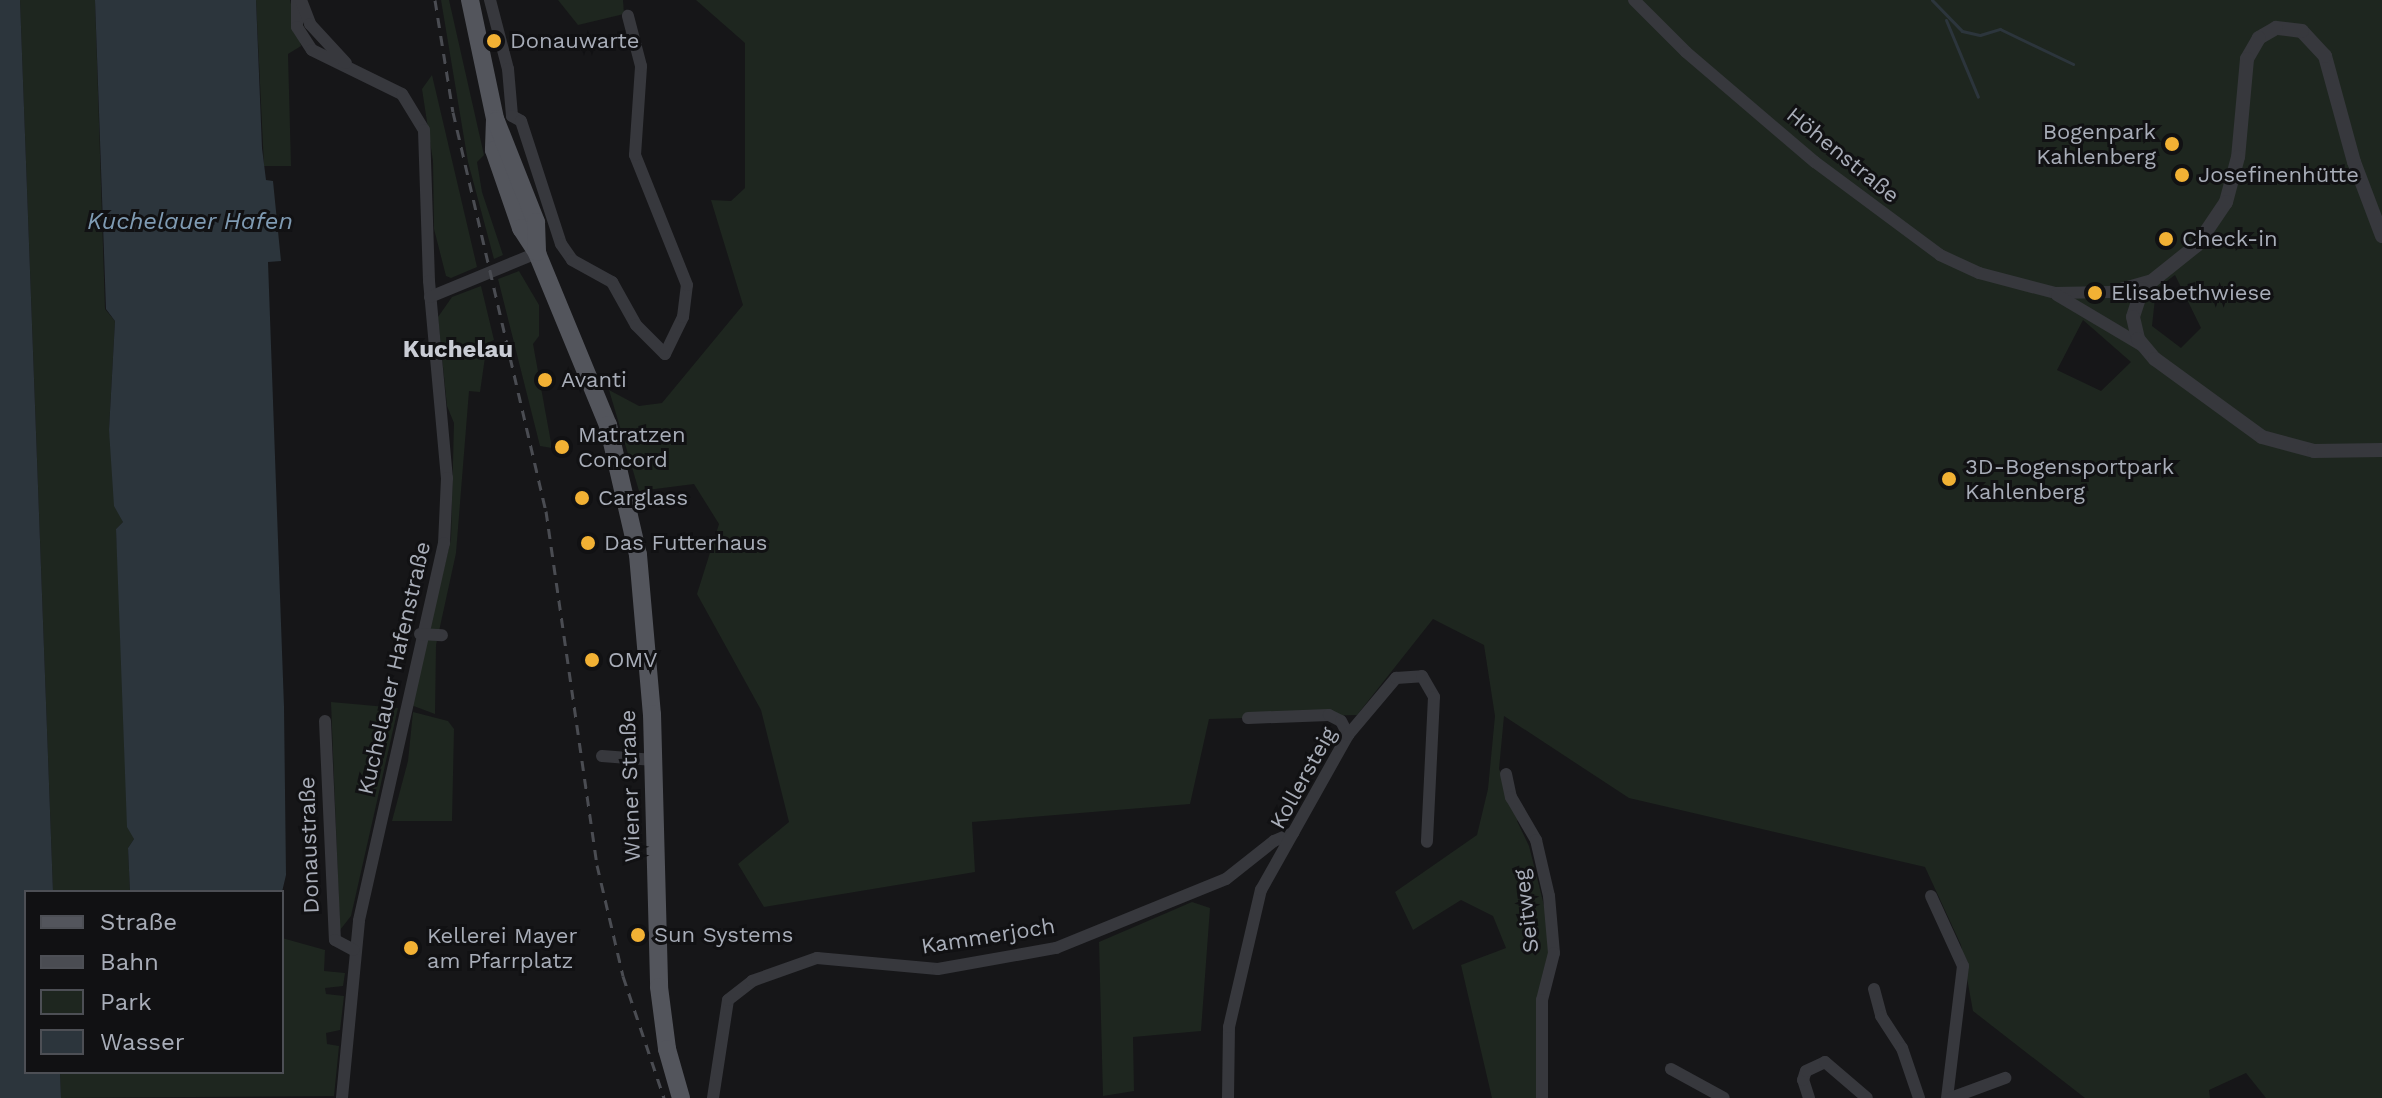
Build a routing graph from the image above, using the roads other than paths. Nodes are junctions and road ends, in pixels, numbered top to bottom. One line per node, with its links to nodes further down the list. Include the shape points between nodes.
1 (299, 0): 11 (street, Kuchelauer Hafenstraße, via 326,46 354,71 402,94 424,130)
2 (470, 0): 6 (main road, Wiener Straße)
3 (490, 0): 6 (street, via 508,69)
4 (1634, 0): 10 (street, Höhenstraße, via 1729,90 1904,232 1979,273)
5 (628, 16): 6 (street, via 641,66 635,155 687,285 683,317 665,354 636,325 612,282 572,260 561,244 521,121)
6 (503, 117): 8 (main road, Wiener Straße, via 494,150 521,228)
7 (2382, 236): 9 (street, Höhenstraße, via 2354,162 2325,56 2309,35 2276,28 2259,38 2247,59 2236,170 2220,214 2190,253)
8 (537, 253): 11 (street); 20 (main road, Wiener Straße, via 608,425 638,555)
9 (2149, 281): 10 (street, Höhenstraße, via 2110,292); 12 (street, Höhenstraße, via 2134,305)
10 (2055, 293): 12 (street, Höhenstraße)
11 (430, 297): 14 (street, Kuchelauer Hafenstraße, via 446,493 444,543)
12 (2143, 346): 13 (street, Höhenstraße, via 2262,437 2314,451)
13 (2382, 450)
14 (420, 634): 15 (street); 25 (street, Kuchelauer Hafenstraße)
15 (442, 635)
16 (1248, 718): 18 (street, via 1329,715 1341,721)
17 (325, 721): 25 (street, Donaustraße, via 335,940)
18 (1348, 735): 22 (street, Kollersteig); 23 (street, Kollersteig, via 1396,678 1422,676 1432,688)
19 (602, 756): 20 (street)
20 (654, 760): 30 (main road, Wiener Straße, via 659,987 667,1049)
21 (1506, 774): 33 (street, Seitweg, via 1511,797 1536,840 1549,896 1554,953 1542,1000)
22 (1293, 833): 31 (street, Kammerjoch, via 1226,879 1056,948 938,969 817,958 752,981 728,1000); 32 (street, Kollersteig, via 1256,907 1229,1027)
23 (1427, 842)
24 (1931, 896): 38 (street, via 1963,966)
25 (354, 950): 29 (street)
26 (1874, 989): 37 (street)
27 (1671, 1069): 34 (street)
28 (2005, 1078): 38 (street)
29 (342, 1098)
30 (681, 1098)
31 (713, 1098)
32 (1228, 1098)
33 (1542, 1098)
34 (1724, 1098)
35 (1809, 1098): 36 (street, via 1806,1071 1825,1062)
36 (1867, 1098)
37 (1919, 1098)
38 (1949, 1098)

